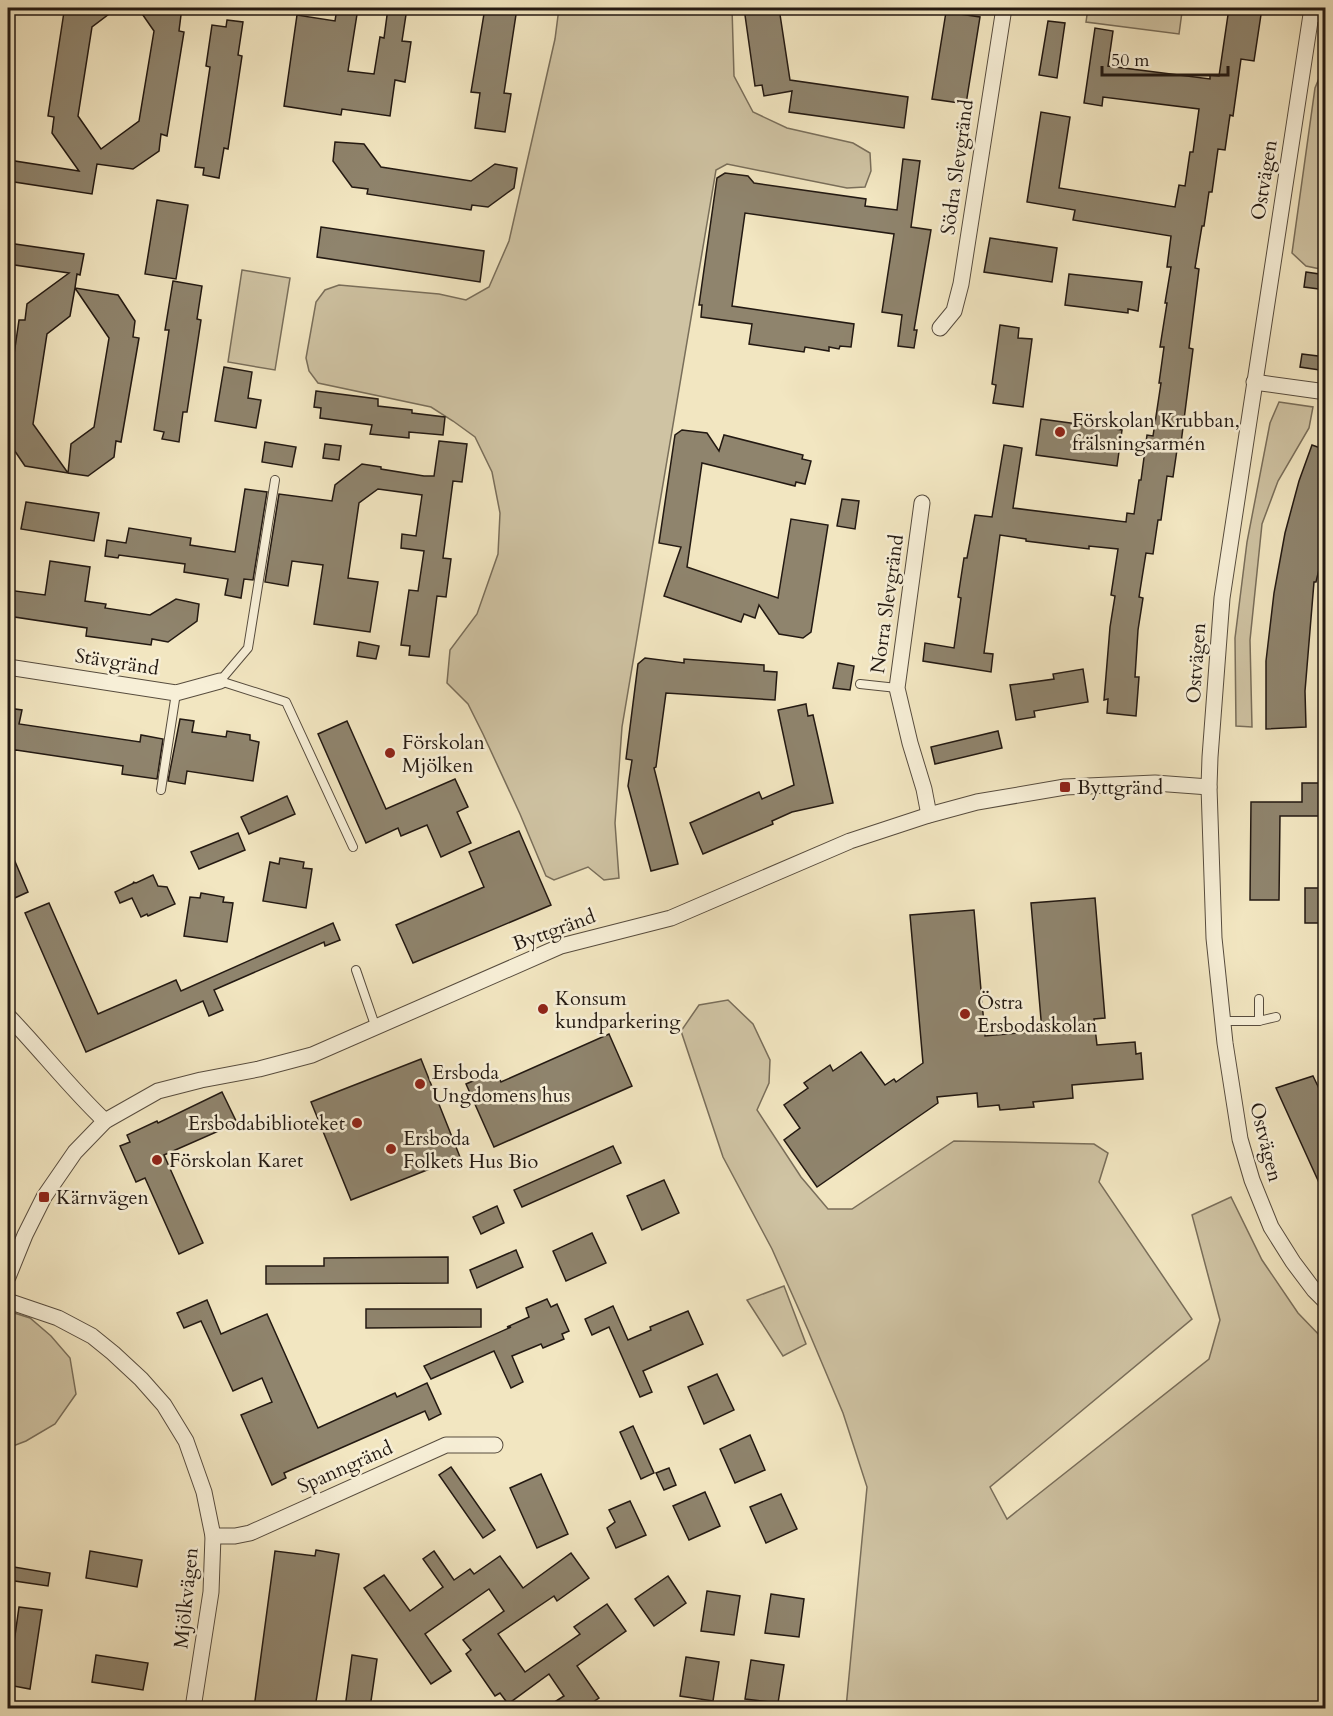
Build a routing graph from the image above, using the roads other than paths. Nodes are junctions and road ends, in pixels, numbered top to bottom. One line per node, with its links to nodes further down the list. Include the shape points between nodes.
1 (1004, 8): 3 (street, Södra Slevgränd, via 961,284 954,311)
2 (1316, 14): 4 (street, Ostvägen)
3 (940, 328)
4 (1254, 382): 5 (street); 13 (street, Ostvägen, via 1222,598)
5 (1326, 392)
6 (275, 480): 9 (lane, via 248,648)
7 (922, 503): 11 (street, Norra Slevgränd)
8 (8, 667): 12 (street, Stävgränd)
9 (220, 681): 12 (street, Stävgränd); 16 (lane, via 286,702)
10 (860, 684): 11 (lane)
11 (897, 687): 15 (street, Norra Slevgränd)
12 (176, 693): 14 (lane)
13 (1209, 787): 15 (street, Byttgränd, via 1155,783 1065,787 977,802); 22 (street, Ostvägen, via 1214,938)
14 (161, 790)
15 (929, 815): 23 (street, Byttgränd, via 850,842 671,918 561,946)
16 (353, 847)
17 (356, 970): 23 (lane)
18 (1259, 999): 21 (lane)
19 (8, 1016): 24 (street)
20 (1276, 1017): 21 (lane)
21 (1259, 1020): 22 (lane)
22 (1223, 1021): 27 (street, Ostvägen, via 1240,1139 1252,1180 1271,1227)
23 (376, 1028): 24 (street, Byttgränd, via 312,1055 158,1091)
24 (105, 1121): 25 (street, Byttgränd, via 75,1152 44,1197)
25 (8, 1277)
26 (8, 1301): 29 (street, Mjölkvägen, via 58,1318 92,1336 149,1387 186,1441 204,1491)
27 (1326, 1302)
28 (495, 1445): 29 (street, Spanngränd, via 446,1445 250,1533)
29 (213, 1536): 30 (street, Mjölkvägen, via 211,1592)
30 (193, 1708)

